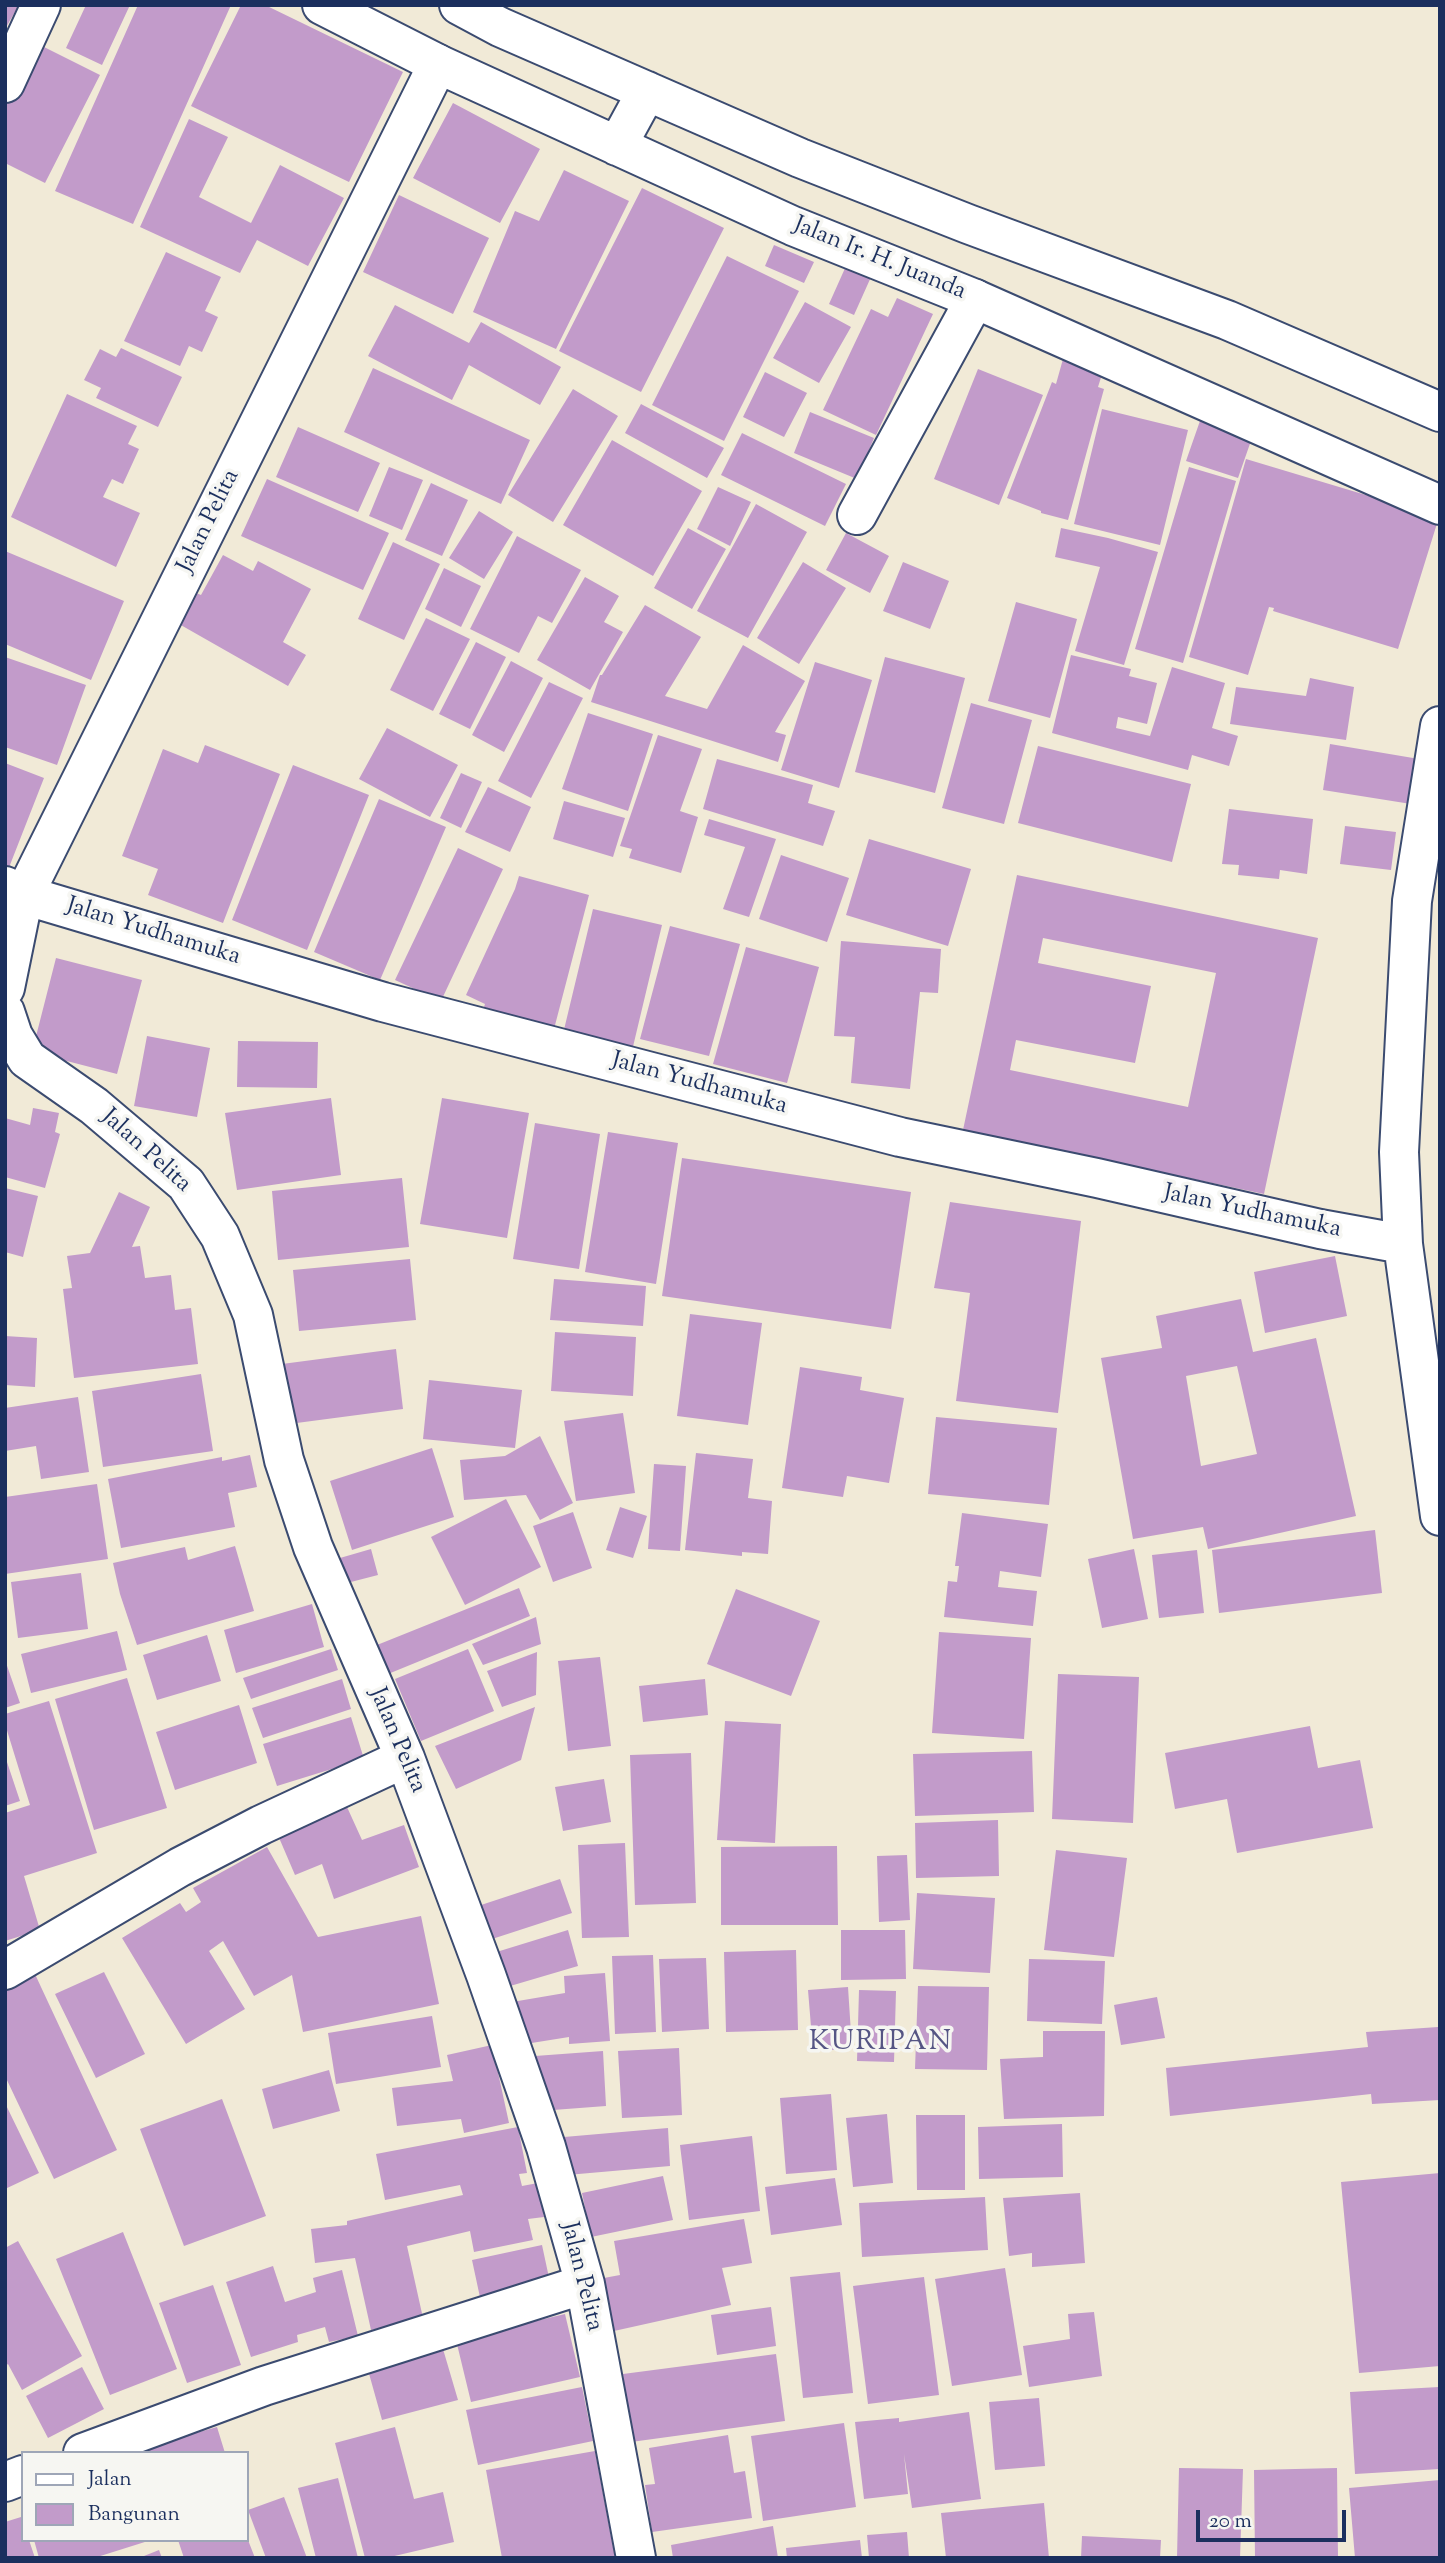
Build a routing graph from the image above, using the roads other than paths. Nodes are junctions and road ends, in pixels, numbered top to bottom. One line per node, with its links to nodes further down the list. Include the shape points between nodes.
1 (41, 5): 5 (main road)
2 (322, 5): 4 (main road, Jalan Ir. H. Juanda)
3 (459, 5): 6 (main road)
4 (438, 64): 7 (main road, Jalan Ir. H. Juanda); 13 (main road, Jalan Pelita)
5 (5, 83)
6 (647, 91): 7 (main road); 9 (main road, via 968,225 1227,320)
7 (617, 146): 8 (main road, Jalan Ir. H. Juanda, via 793,226)
8 (975, 299): 10 (main road, Jalan Ir. H. Juanda); 11 (main road)
9 (1440, 412)
10 (1440, 505)
11 (857, 515)
12 (1440, 726): 14 (main road)
13 (15, 891): 15 (main road, Jalan Pelita); 17 (main road, Jalan Yudhamuka, via 383,1002 900,1137)
14 (1426, 912): 17 (main road, via 1399,1152)
15 (5, 988)
16 (5, 1012): 19 (main road, Jalan Pelita, via 27,1059 94,1106 187,1184 220,1236 253,1315 284,1460 313,1547)
17 (1403, 1244): 18 (main road)
18 (1440, 1516)
19 (405, 1758): 20 (main road, via 180,1867); 21 (main road, Jalan Pelita, via 546,2147)
20 (5, 1970)
21 (585, 2284): 22 (main road, via 264,2386); 23 (main road, Jalan Pelita)
22 (88, 2451)
23 (636, 2558)

